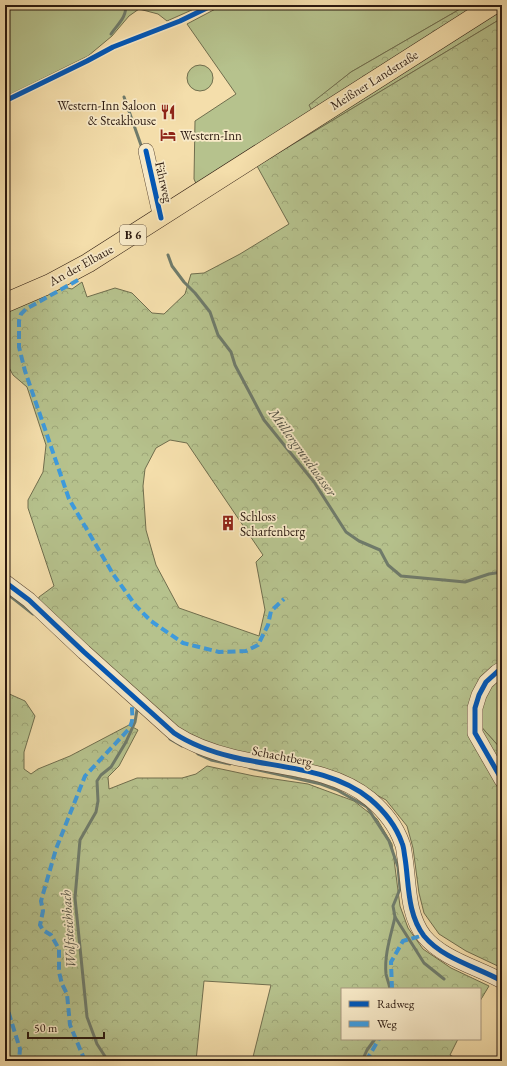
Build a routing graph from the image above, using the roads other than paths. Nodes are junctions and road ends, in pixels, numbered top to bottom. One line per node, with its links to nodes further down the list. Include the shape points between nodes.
1 (493, 5): 3 (main road, Meißner Landstraße / B 6)
2 (146, 151): 4 (street, Fährweg)
3 (255, 156): 4 (main road, An der Elbaue / B 6)
4 (161, 218): 5 (main road, An der Elbaue / B 6, via 88,263)
5 (5, 303)
6 (5, 582): 9 (street, Schachtberg, via 29,600 174,733 196,745 233,757 329,777 348,785 369,799 392,824 402,843 410,901 414,917 424,935 446,954)
7 (502, 669): 8 (street, via 486,682 479,695 475,733)
8 (502, 780)
9 (502, 981)

